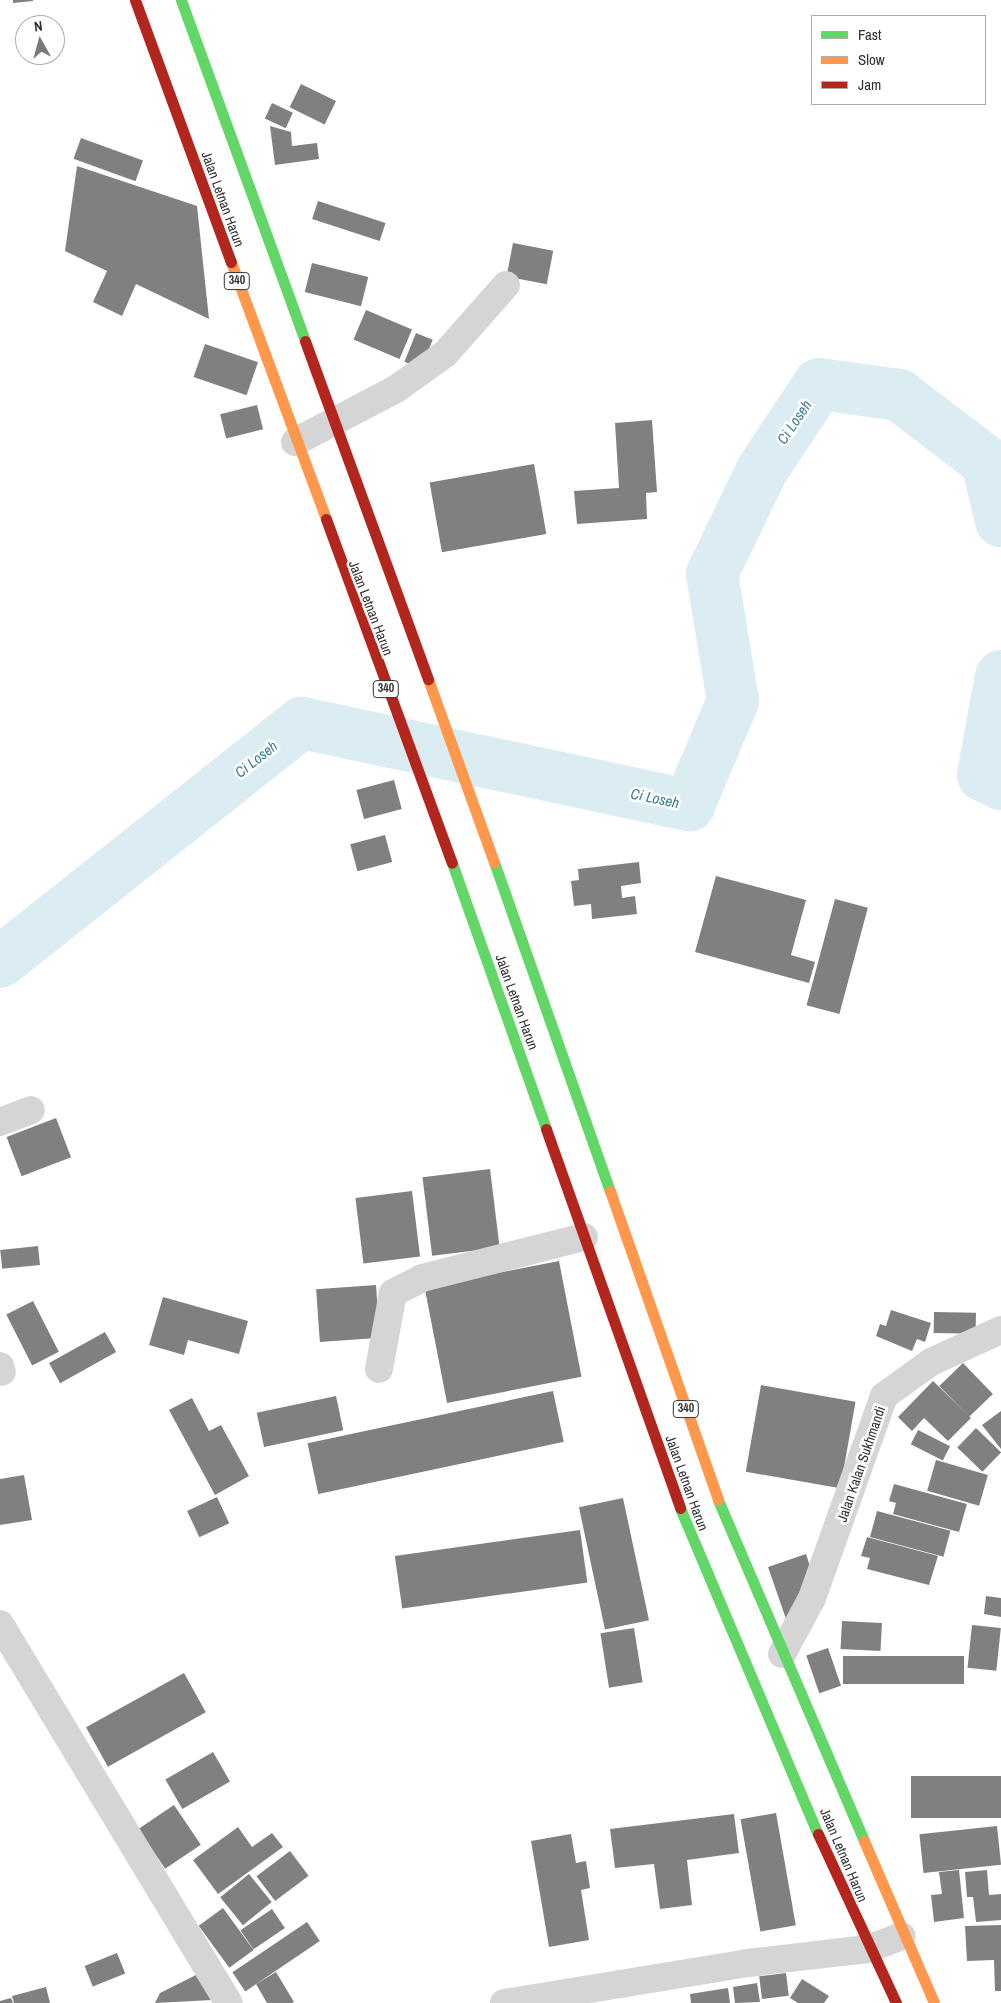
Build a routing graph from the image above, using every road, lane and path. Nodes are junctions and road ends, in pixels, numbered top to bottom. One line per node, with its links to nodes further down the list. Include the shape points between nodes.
1 (135, 0): 5 (main road, Jalan Letnan Harun / 340)
2 (180, 0): 4 (main road, Jalan Letnan Harun / 340)
3 (506, 285): 4 (street, via 445,354 396,389)
4 (333, 426): 5 (street); 12 (main road, Jalan Letnan Harun / 340, via 473,802 730,1533)
5 (295, 442): 8 (main road, Jalan Letnan Harun / 340, via 435,816)
6 (31, 1110): 7 (street)
7 (0, 1122)
8 (584, 1237): 10 (street, via 422,1278 393,1293); 14 (main road, Jalan Letnan Harun / 340, via 696,1552)
9 (1001, 1330): 12 (street, Jalan Kalan Sukhmandi, via 931,1362 884,1396 812,1598)
10 (379, 1368)
11 (0, 1624): 15 (street)
12 (782, 1654): 13 (main road, Jalan Letnan Harun / 340)
13 (902, 1936): 14 (street); 18 (main road, Jalan Letnan Harun / 340)
14 (868, 1949): 16 (street, via 747,1962); 17 (main road, Jalan Letnan Harun / 340)
15 (229, 2003)
16 (504, 2003)
17 (896, 2003)
18 (935, 2003)

